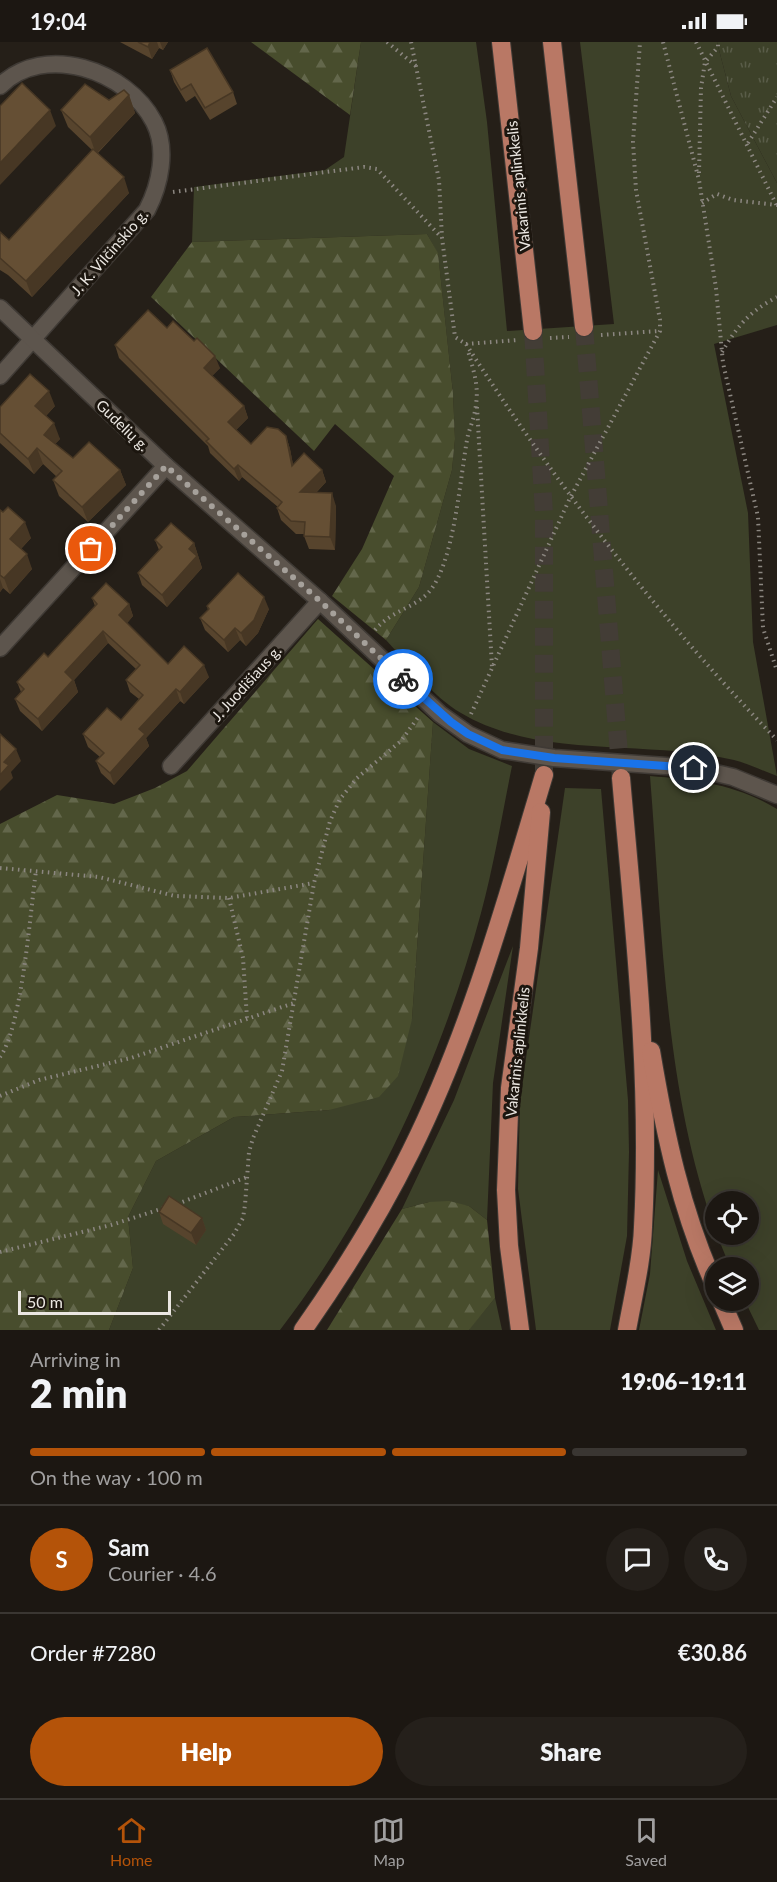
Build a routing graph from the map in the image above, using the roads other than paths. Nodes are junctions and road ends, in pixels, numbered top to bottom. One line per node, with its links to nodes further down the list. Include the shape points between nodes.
1 (501, 42): 6 (highway, Vakarinis aplinkkelis)
2 (552, 42): 5 (highway)
3 (0, 86): 7 (street, J. K. Vilčinskio g., via 11,74 42,63 99,70 128,90 154,123 160,163 155,195 147,210)
4 (0, 308): 7 (street, Gudelių g.)
5 (585, 333)
6 (534, 337)
7 (34, 339): 8 (street, J. K. Vilčinskio g.); 9 (street, Gudelių g.)
8 (0, 376)
9 (166, 466): 10 (street, Gudelių g.); 11 (street)
10 (320, 601): 12 (street, J. Juodišiaus g.); 14 (street, Gudelių g., via 428,704 463,731 502,750 565,759 694,768 733,777)
11 (0, 648)
12 (171, 766)
13 (621, 778): 15 (highway)
14 (777, 795)
15 (639, 983): 16 (highway, via 667,1145); 20 (highway, via 645,1159 643,1229)
16 (705, 1264)
17 (726, 1311): 21 (highway)
18 (303, 1330): 19 (highway, Vakarinis aplinkkelis, via 377,1215 420,1131 497,933 544,775 529,948 510,1088 508,1246)
19 (520, 1330)
20 (627, 1330)
21 (734, 1330)

